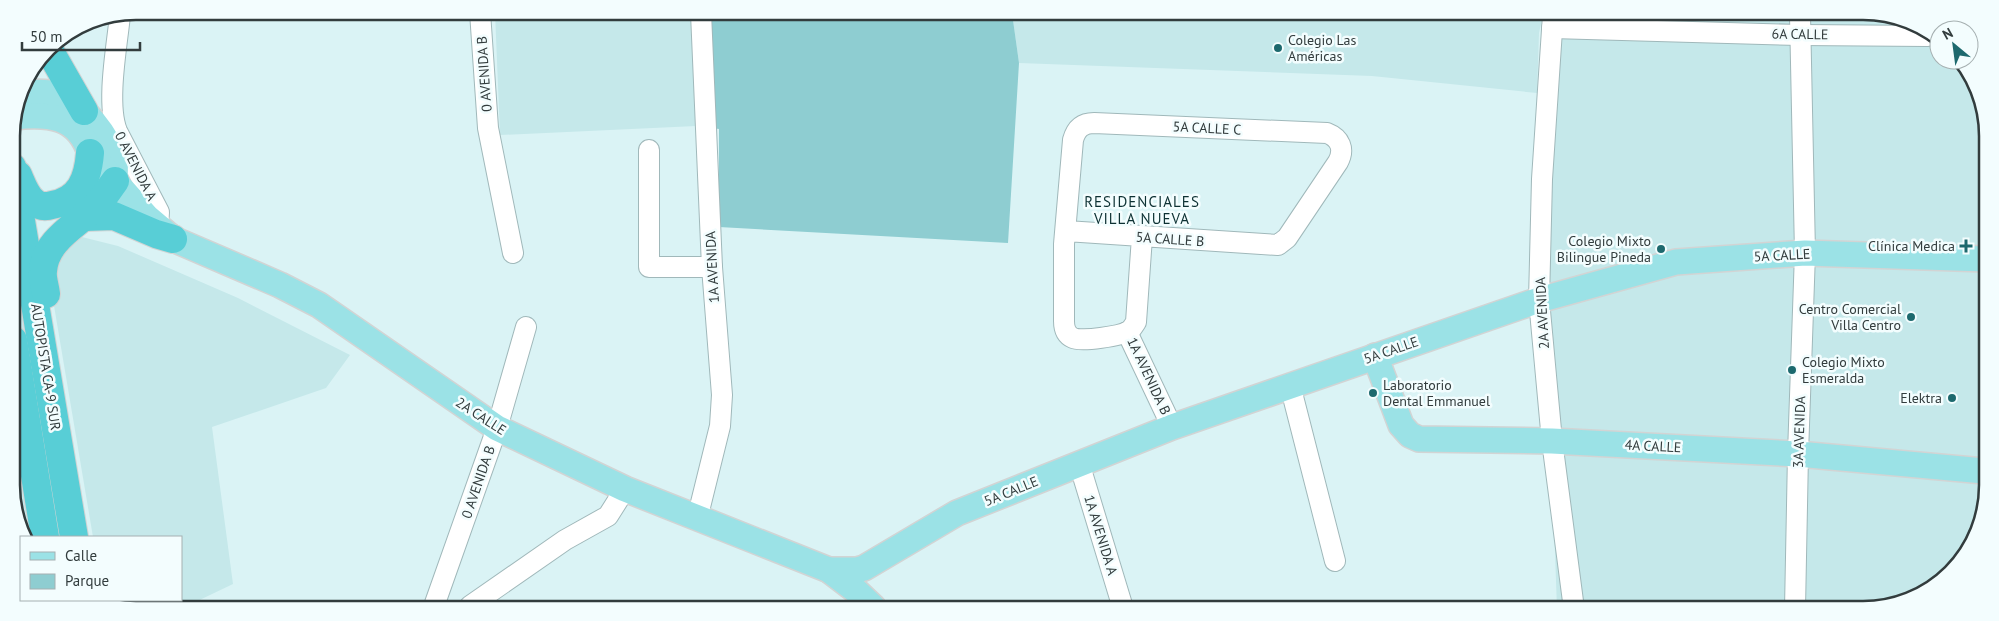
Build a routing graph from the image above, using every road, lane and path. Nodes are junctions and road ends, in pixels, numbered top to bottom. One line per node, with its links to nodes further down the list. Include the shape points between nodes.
1 (481, 20): 21 (street, 0 AVENIDA B, via 488,128)
2 (701, 20): 24 (street, 1A AVENIDA)
3 (119, 21): 17 (street, 0 AVENIDA A, via 112,101 114,119)
4 (1552, 21): 5 (street, 6A CALLE); 25 (street, 2A AVENIDA, via 1542,179)
5 (1800, 25): 6 (street, 6A CALLE); 22 (street, 3A AVENIDA)
6 (1920, 35)
7 (52, 56): 9 (highway)
8 (29, 93): 9 (main road, via 58,95)
9 (84, 111): 14 (main road, via 111,150 116,163)
10 (22, 116): 12 (main road, 2A CALLE, via 42,114 68,122 87,142)
11 (649, 150): 24 (street, via 649,267)
12 (90, 153): 13 (highway, via 82,187 60,204 44,207 34,202); 14 (main road, 2A CALLE)
13 (20, 179)
14 (115, 181): 16 (highway); 17 (main road, 2A CALLE)
15 (20, 213): 29 (highway, AUTOPISTA CA-9 SUR)
16 (84, 217): 17 (highway, via 114,216 156,234); 29 (highway, via 62,234 44,261 43,277 53,333)
17 (166, 233): 33 (main road, 2A CALLE, via 320,305)
18 (1142, 237): 19 (street, 5A CALLE B, via 1272,246); 20 (street, 5A CALLE B); 27 (street, 1A AVENIDA B, via 1136,322)
19 (1287, 238): 20 (street, 5A CALLE C, via 1338,162 1342,150 1337,139 1327,134 1094,123 1082,125 1073,140)
20 (1065, 239): 27 (street, via 1066,332 1081,341)
21 (513, 253)
22 (1805, 253): 23 (main road, 5A CALLE); 25 (main road, 5A CALLE, via 1676,262); 36 (street, 3A AVENIDA)
23 (1979, 259)
24 (712, 267): 41 (street, 1A AVENIDA, via 722,396 720,426)
25 (1539, 300): 28 (main road, 5A CALLE); 35 (street, 2A AVENIDA)
26 (526, 327): 33 (street, 0 AVENIDA B)
27 (1127, 332): 32 (street, 1A AVENIDA B)
28 (1375, 356): 31 (main road, 5A CALLE); 35 (main road, 4A CALLE, via 1401,424 1414,438)
29 (48, 374): 43 (highway, AUTOPISTA CA-9 SUR)
30 (20, 383): 40 (highway, AUTOPISTA CA-9 SUR)
31 (1290, 385): 32 (main road, 5A CALLE); 44 (street)
32 (1172, 427): 37 (main road, 5A CALLE)
33 (497, 428): 39 (main road, 2A CALLE); 47 (street, 0 AVENIDA B)
34 (20, 440): 40 (highway)
35 (1552, 441): 36 (main road, 4A CALLE); 52 (street, 2A AVENIDA)
36 (1798, 454): 38 (main road, 4A CALLE); 53 (street, 3A AVENIDA)
37 (1079, 463): 45 (main road, 5A CALLE, via 957,513); 51 (street, 1A AVENIDA A)
38 (1979, 471)
39 (625, 488): 41 (main road, 2A CALLE); 48 (street, via 608,516 565,540)
40 (39, 500): 42 (highway, AUTOPISTA CA-9 SUR)
41 (697, 518): 46 (main road, 2A CALLE)
42 (45, 536)
43 (74, 536)
44 (1335, 561)
45 (864, 568): 46 (main road, 5A CALLE); 50 (main road, via 861,589)
46 (829, 570): 49 (main road, 2A CALLE)
47 (436, 601)
48 (477, 601)
49 (867, 601)
50 (868, 601)
51 (1121, 601)
52 (1573, 601)
53 (1794, 601)

